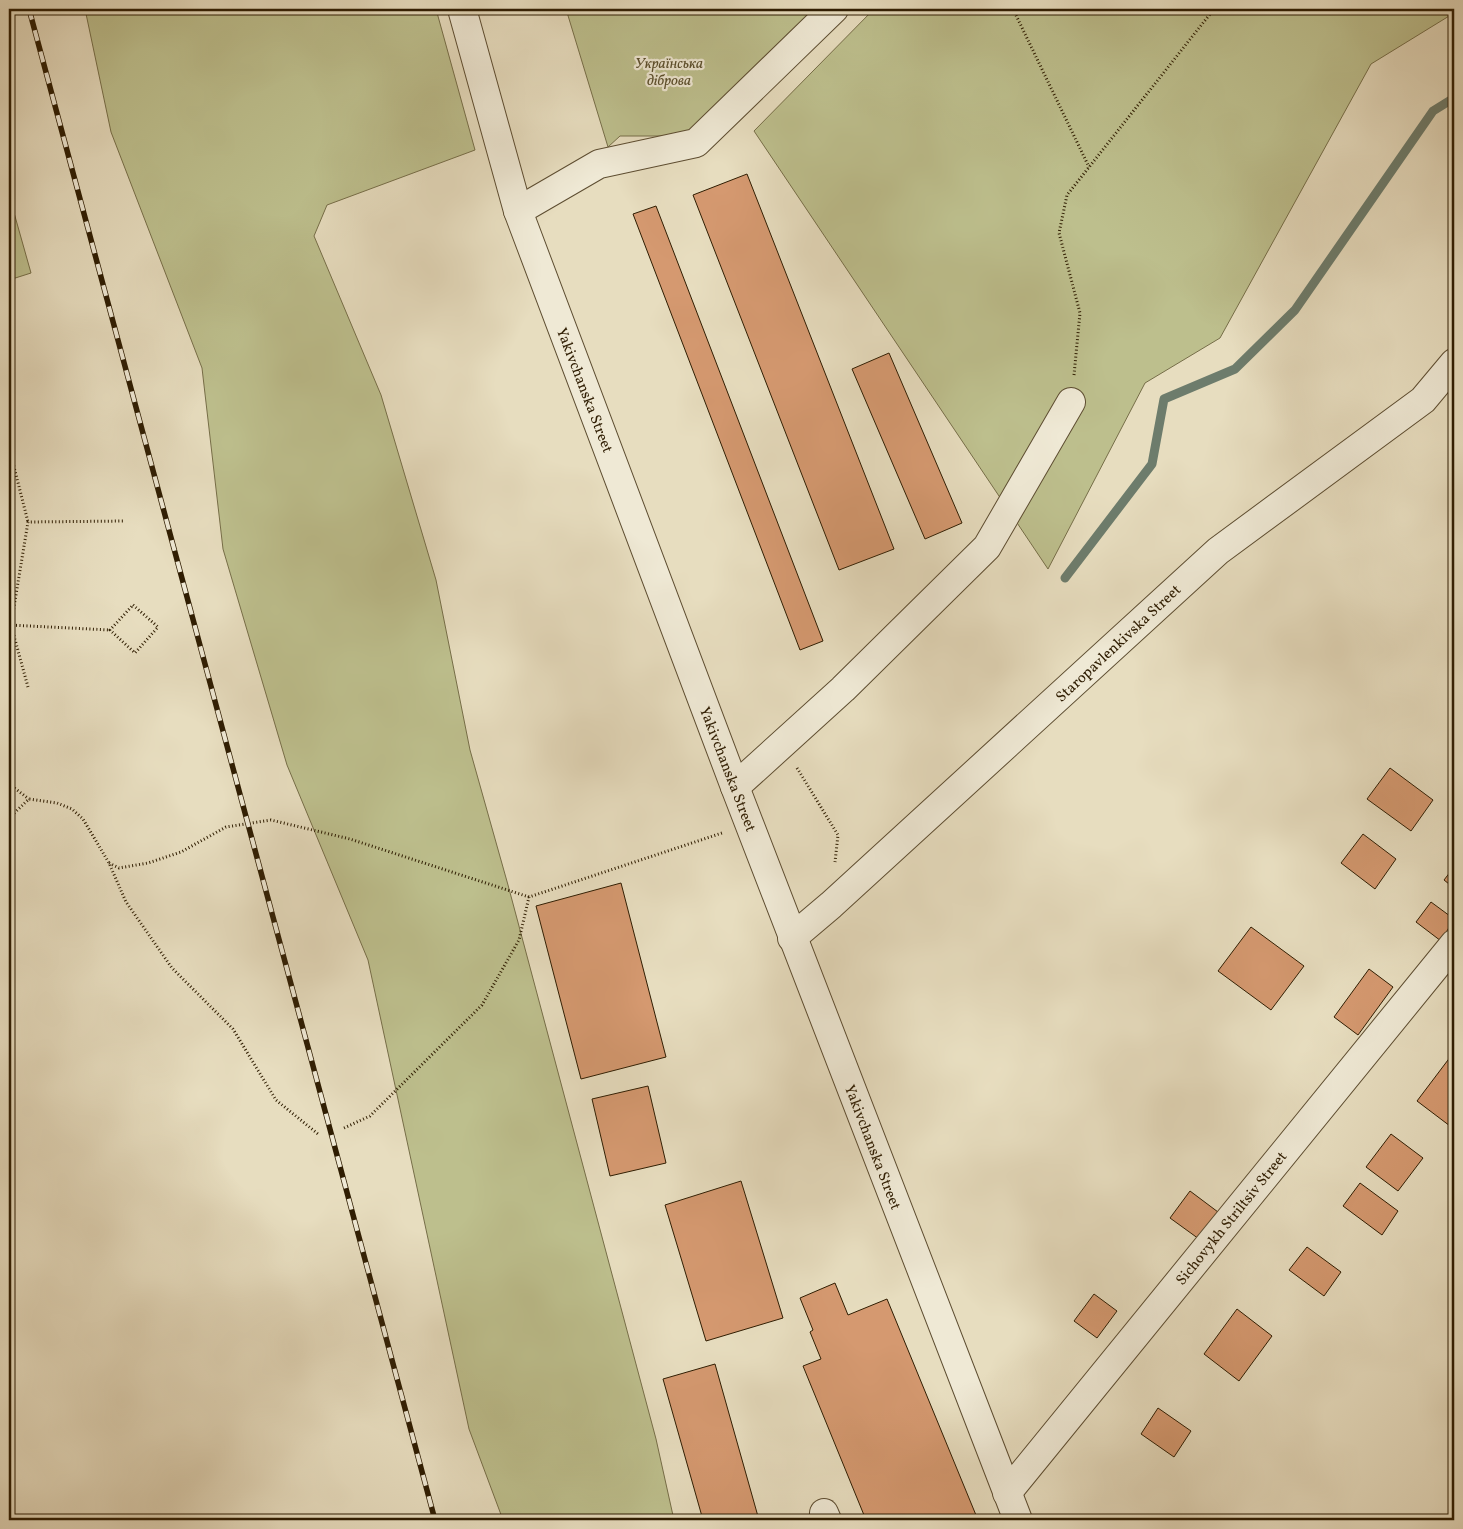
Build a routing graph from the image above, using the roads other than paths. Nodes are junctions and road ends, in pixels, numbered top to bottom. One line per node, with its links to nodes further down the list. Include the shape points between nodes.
1 (462, 9): 3 (street, Yakivchanska Street)
2 (834, 9): 3 (street, via 696,143 599,164)
3 (518, 211): 6 (street, Yakivchanska Street)
4 (1454, 362): 7 (street, Staropavlenkivska Street, via 1423,400 1218,551)
5 (1071, 402): 6 (street, via 987,547 843,689)
6 (734, 787): 7 (street, Yakivchanska Street)
7 (792, 938): 9 (street, Yakivchanska Street)
8 (1454, 944): 9 (street, Sichovykh Striltsiv Street)
9 (1007, 1493): 10 (street, Yakivchanska Street)
10 (1018, 1520)

